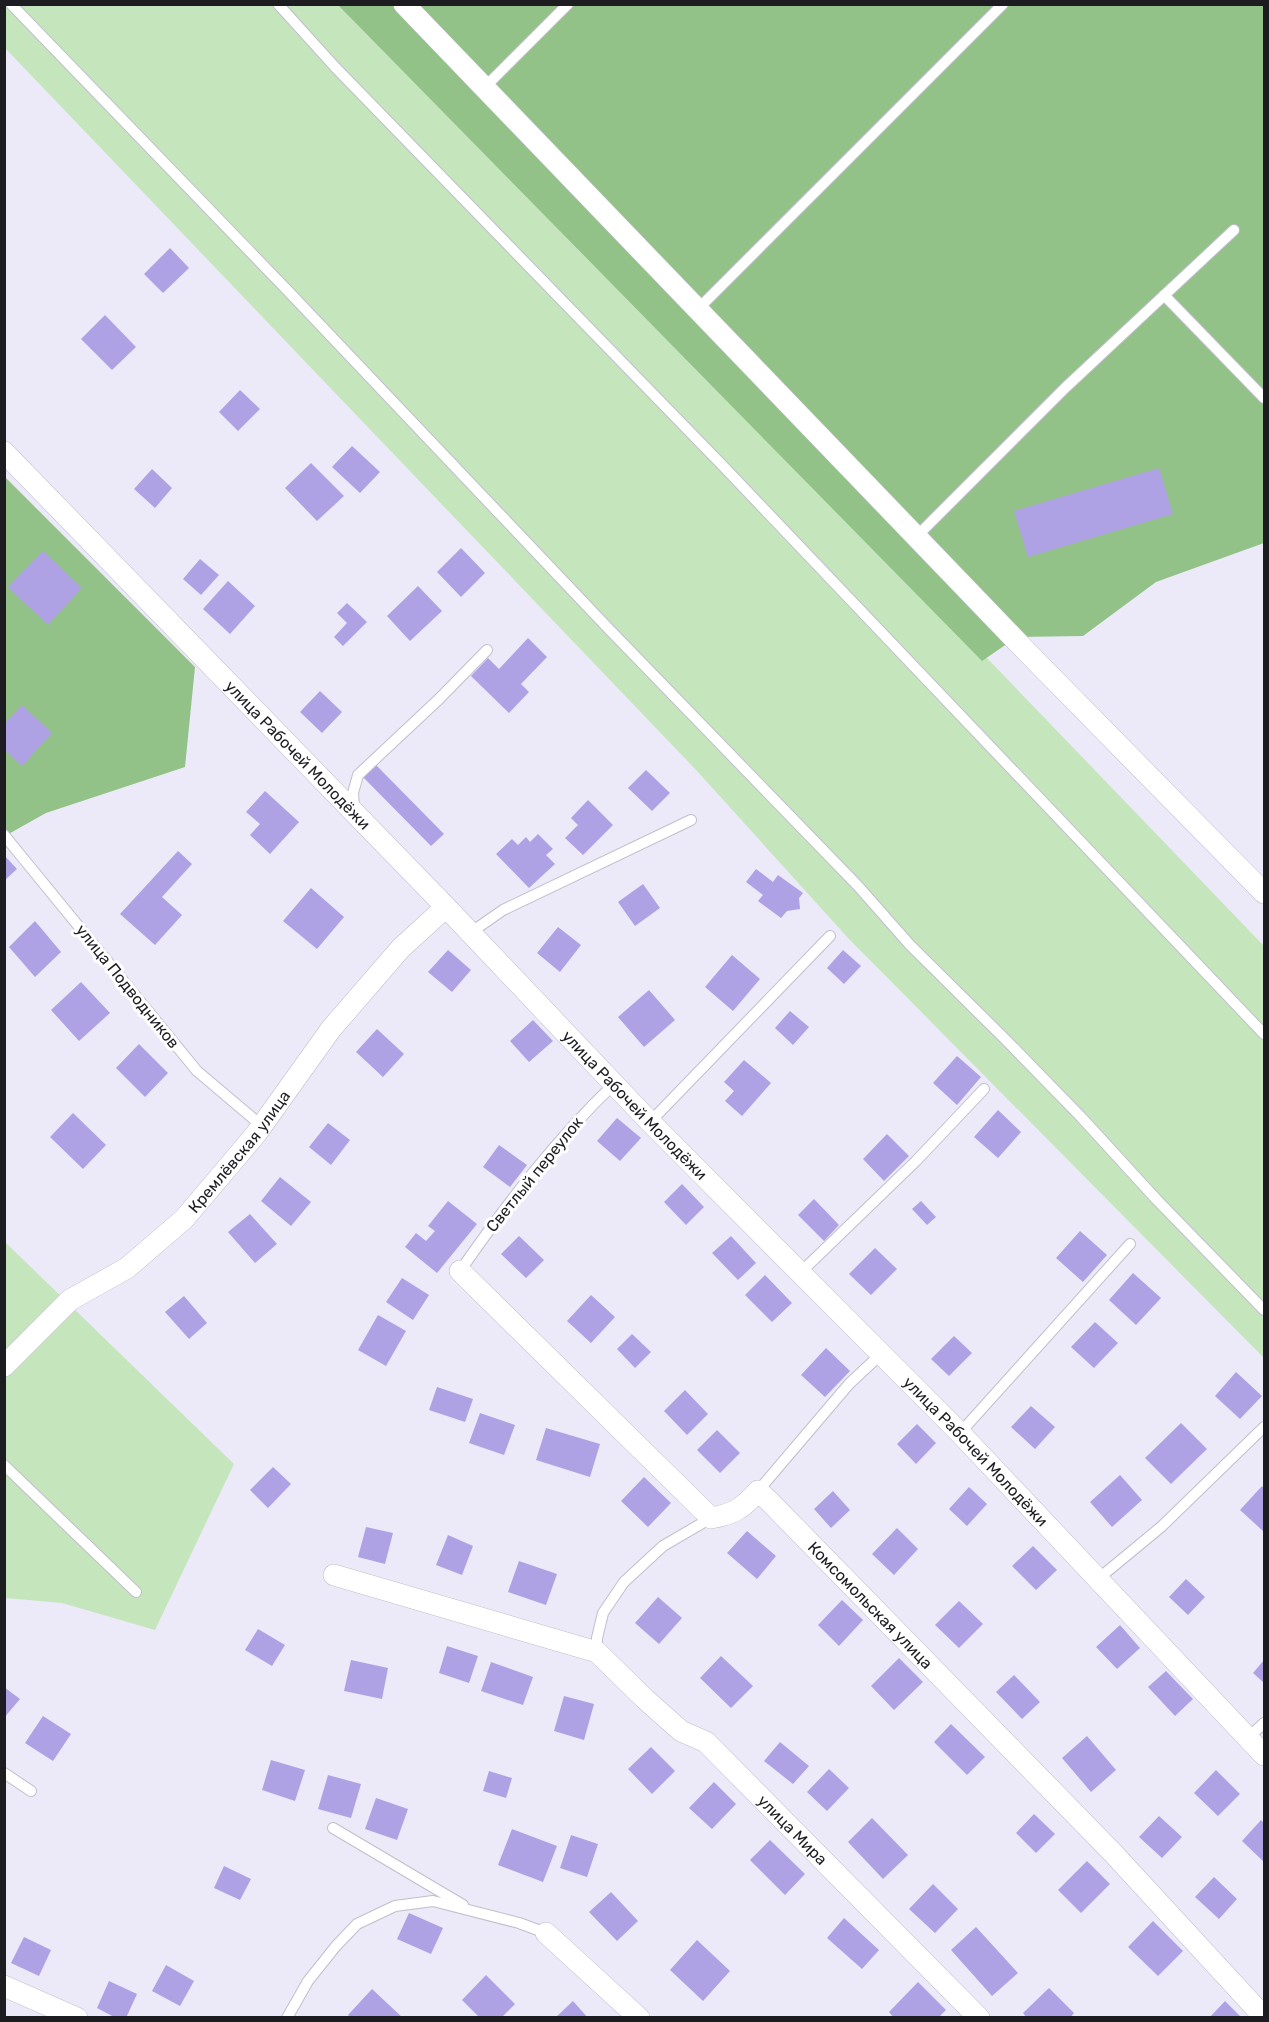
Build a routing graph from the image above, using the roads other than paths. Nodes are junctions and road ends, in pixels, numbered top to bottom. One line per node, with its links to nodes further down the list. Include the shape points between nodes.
1 (11, 4): 29 (lane)
2 (278, 4): 21 (lane, via 967,719)
3 (404, 4): 6 (street)
4 (568, 4): 6 (lane)
5 (1003, 4): 9 (lane)
6 (484, 88): 9 (street)
7 (1234, 230): 8 (lane)
8 (1164, 295): 10 (lane); 12 (lane)
9 (697, 310): 12 (street)
10 (1264, 398)
11 (4, 452): 14 (street, улица Рабочей Молодёжи)
12 (916, 537): 17 (street)
13 (487, 650): 14 (lane, via 358,774 353,793)
14 (355, 815): 18 (street, улица Рабочей Молодёжи)
15 (691, 820): 19 (lane, via 503,910)
16 (4, 835): 25 (lane, улица Подводников, via 198,1071)
17 (1264, 893)
18 (446, 907): 19 (street, улица Рабочей Молодёжи); 25 (street, Кремлёвская улица, via 401,948 331,1029)
19 (470, 933): 22 (street, улица Рабочей Молодёжи)
20 (830, 936): 24 (lane)
21 (1264, 1034)
22 (615, 1083): 24 (street, улица Рабочей Молодёжи); 27 (lane, Светлый переулок, via 544,1156)
23 (984, 1089): 28 (lane)
24 (650, 1122): 28 (street, улица Рабочей Молодёжи)
25 (262, 1126): 31 (street, Кремлёвская улица, via 183,1219 127,1268 70,1300)
26 (1130, 1244): 33 (lane)
27 (460, 1271): 36 (street)
28 (801, 1272): 30 (street, улица Рабочей Молодёжи)
29 (1264, 1310)
30 (881, 1354): 33 (street, улица Рабочей Молодёжи); 35 (lane, via 849,1384)
31 (4, 1366)
32 (1264, 1427): 38 (lane, via 1161,1527)
33 (960, 1433): 38 (street, улица Рабочей Молодёжи)
34 (4, 1465): 39 (lane)
35 (758, 1491): 36 (street, via 730,1515); 50 (street, Комсомольская улица, via 1112,1852)
36 (711, 1518): 40 (lane, via 663,1546 624,1582 603,1613)
37 (334, 1575): 40 (street)
38 (1098, 1579): 42 (street, улица Рабочей Молодёжи)
39 (136, 1592)
40 (597, 1652): 54 (street, улица Мира, via 681,1731 706,1742)
41 (1264, 1723): 42 (lane)
42 (1248, 1738): 43 (street, улица Рабочей Молодёжи)
43 (1264, 1755)
44 (4, 1773): 45 (lane)
45 (31, 1791)
46 (333, 1828): 47 (lane)
47 (473, 1911): 48 (lane); 52 (lane, via 433,1901 395,1906 357,1924 308,1981)
48 (546, 1933): 53 (street)
49 (4, 1986): 51 (street)
50 (1264, 2017)
51 (77, 2018)
52 (287, 2018)
53 (639, 2018)
54 (979, 2018)

